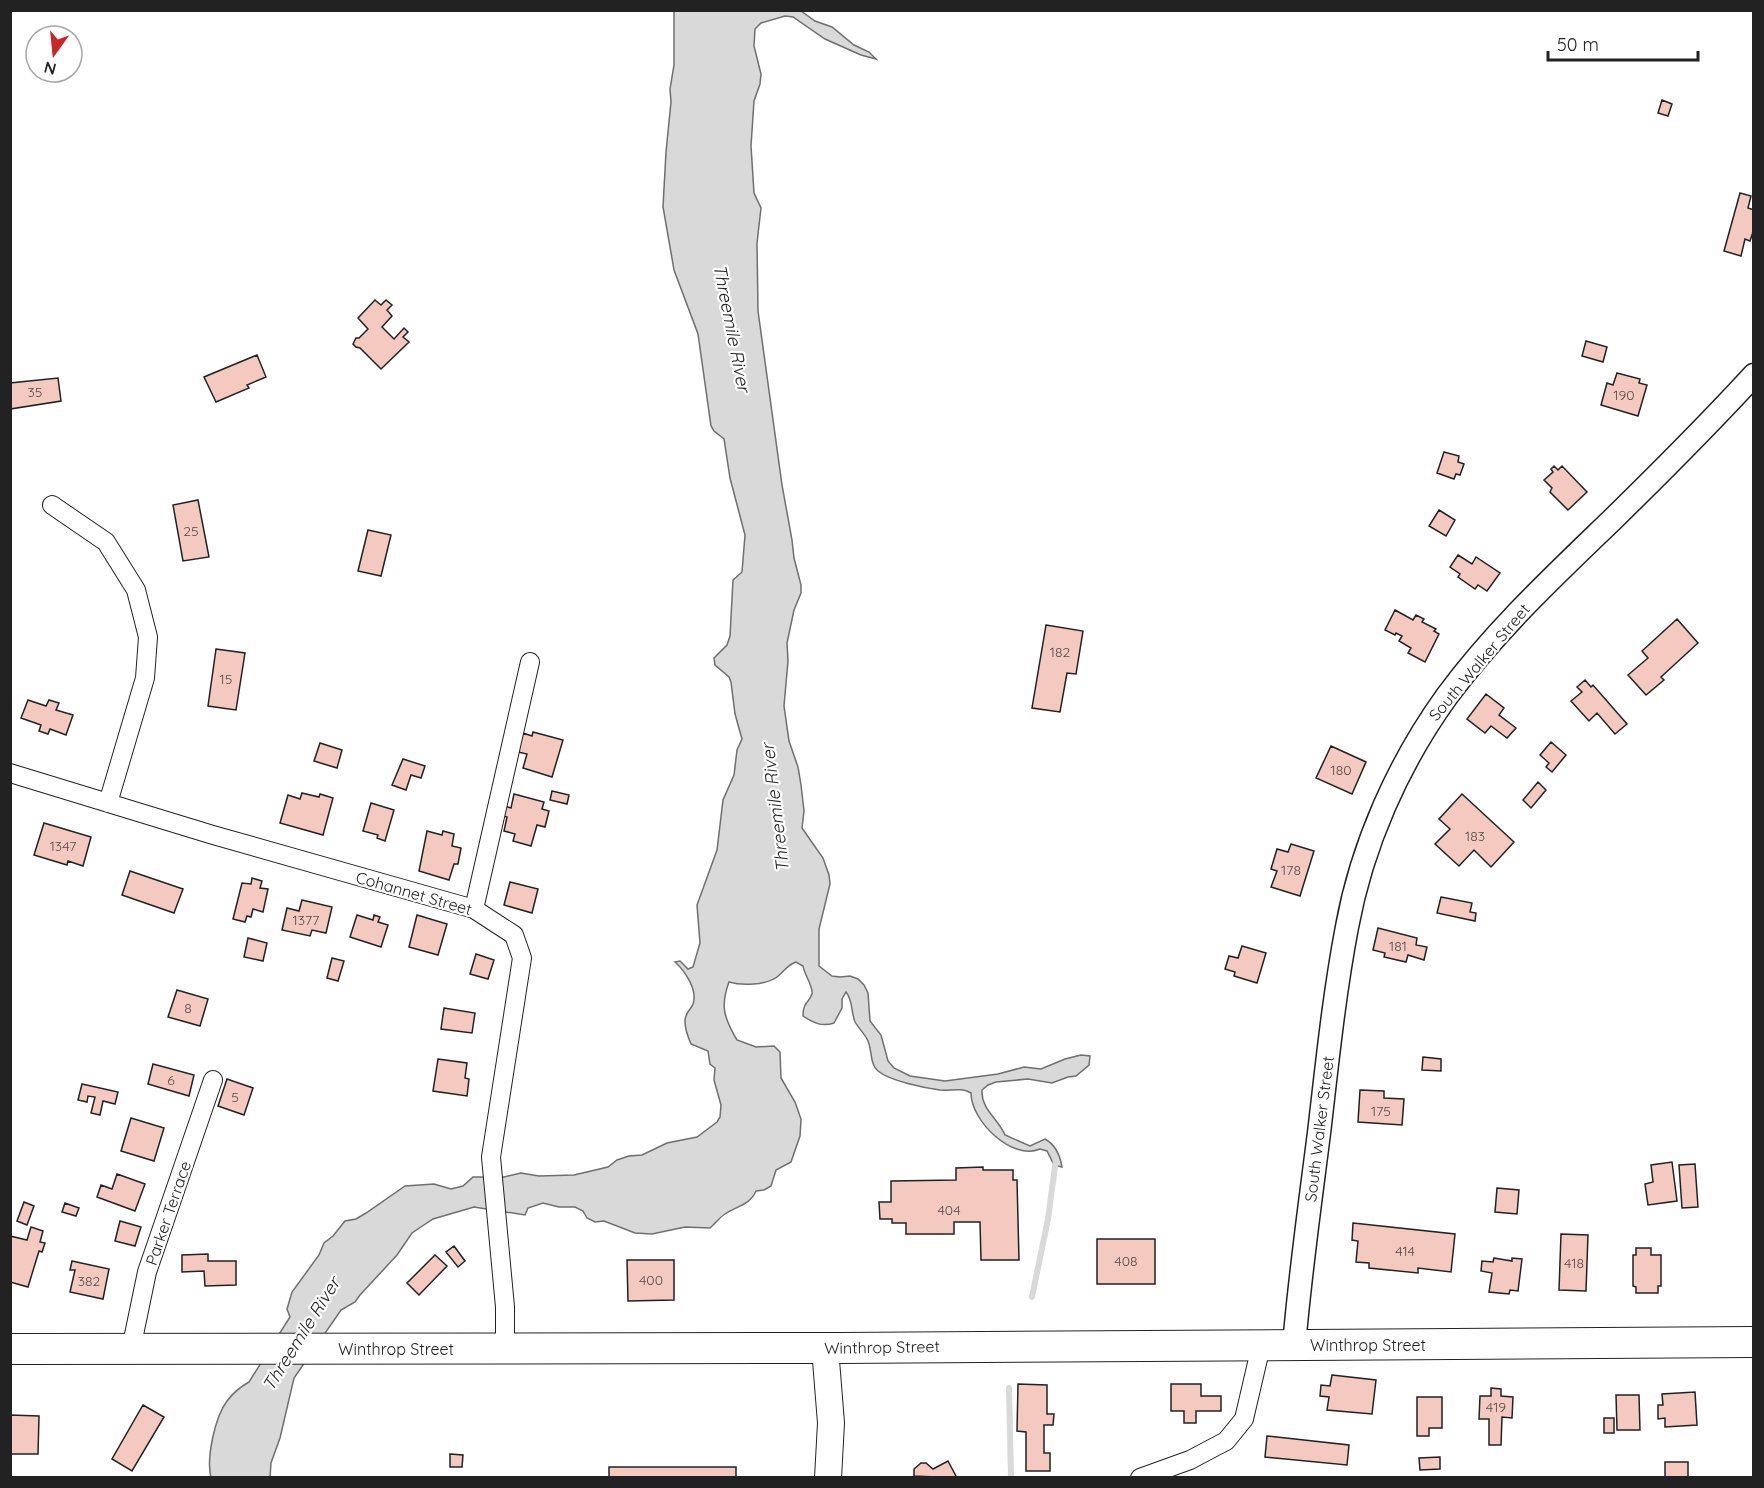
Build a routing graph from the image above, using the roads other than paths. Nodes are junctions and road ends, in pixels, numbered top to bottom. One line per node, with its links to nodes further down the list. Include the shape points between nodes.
1 (1754, 375): 10 (street, South Walker Street, via 1493,641 1448,695 1400,771 1362,868 1347,925 1300,1270)
2 (52, 506): 5 (street, via 106,542 136,590 148,637 145,678)
3 (530, 662): 6 (street)
4 (10, 773): 5 (street, Cohannet Street)
5 (108, 803): 6 (street, Cohannet Street)
6 (474, 909): 14 (street, Cohannet Street, via 514,935 522,958 492,1165 506,1307)
7 (213, 1080): 13 (street, Parker Terrace, via 147,1272)
8 (1754, 1342): 10 (highway, Winthrop Street)
9 (1261, 1346): 10 (highway, Winthrop Street); 11 (highway, Winthrop Street); 16 (street, via 1244,1419 1226,1441 1190,1460)
10 (1294, 1346)
11 (825, 1348): 14 (highway, Winthrop Street); 15 (main road, via 831,1423)
12 (10, 1349): 13 (highway, Winthrop Street)
13 (131, 1349): 14 (highway, Winthrop Street)
14 (505, 1349)
15 (828, 1478)
16 (1140, 1478)

